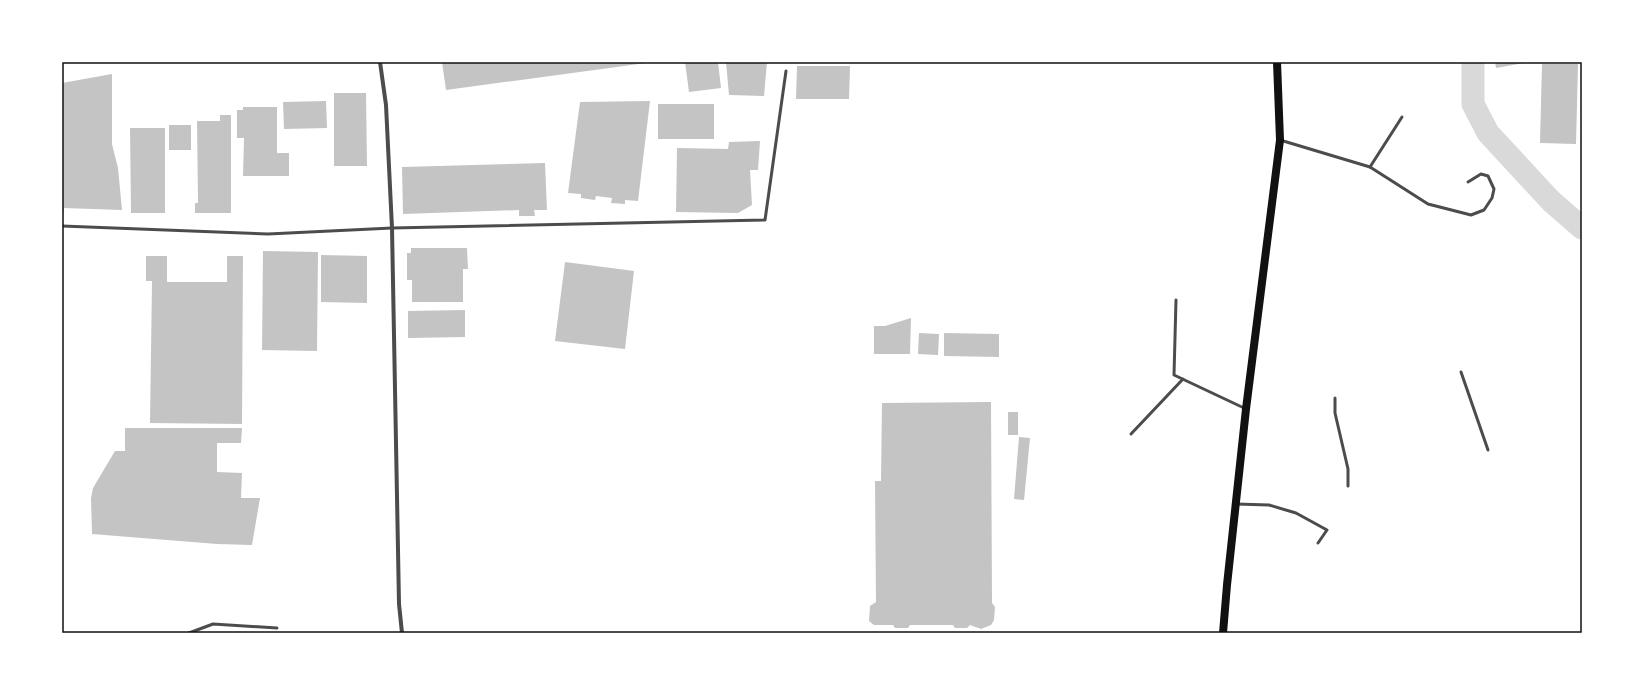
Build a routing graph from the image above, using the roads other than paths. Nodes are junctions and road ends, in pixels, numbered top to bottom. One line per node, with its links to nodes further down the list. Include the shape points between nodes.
1 (380, 62): 9 (street, via 386,105)
2 (1277, 62): 5 (main road)
3 (786, 71): 9 (lane, via 765,220)
4 (1402, 117): 6 (lane)
5 (1280, 140): 6 (lane); 14 (main road)
6 (1370, 167): 7 (lane, via 1428,204 1471,215 1484,210 1492,198 1494,189 1488,176 1481,174)
7 (1468, 182)
8 (62, 226): 9 (lane, via 268,234)
9 (392, 228): 22 (street, via 399,604)
10 (1176, 300): 12 (lane, via 1174,375)
11 (1461, 372): 16 (lane)
12 (1183, 379): 14 (lane); 15 (lane)
13 (1335, 398): 17 (lane, via 1335,413 1348,469)
14 (1246, 409): 18 (main road)
15 (1131, 434)
16 (1488, 450)
17 (1348, 486)
18 (1236, 504): 19 (lane, via 1269,505 1296,513 1327,530); 23 (main road)
19 (1318, 543)
20 (278, 628): 21 (lane, via 213,624)
21 (190, 633)
22 (402, 633)
23 (1223, 633)

